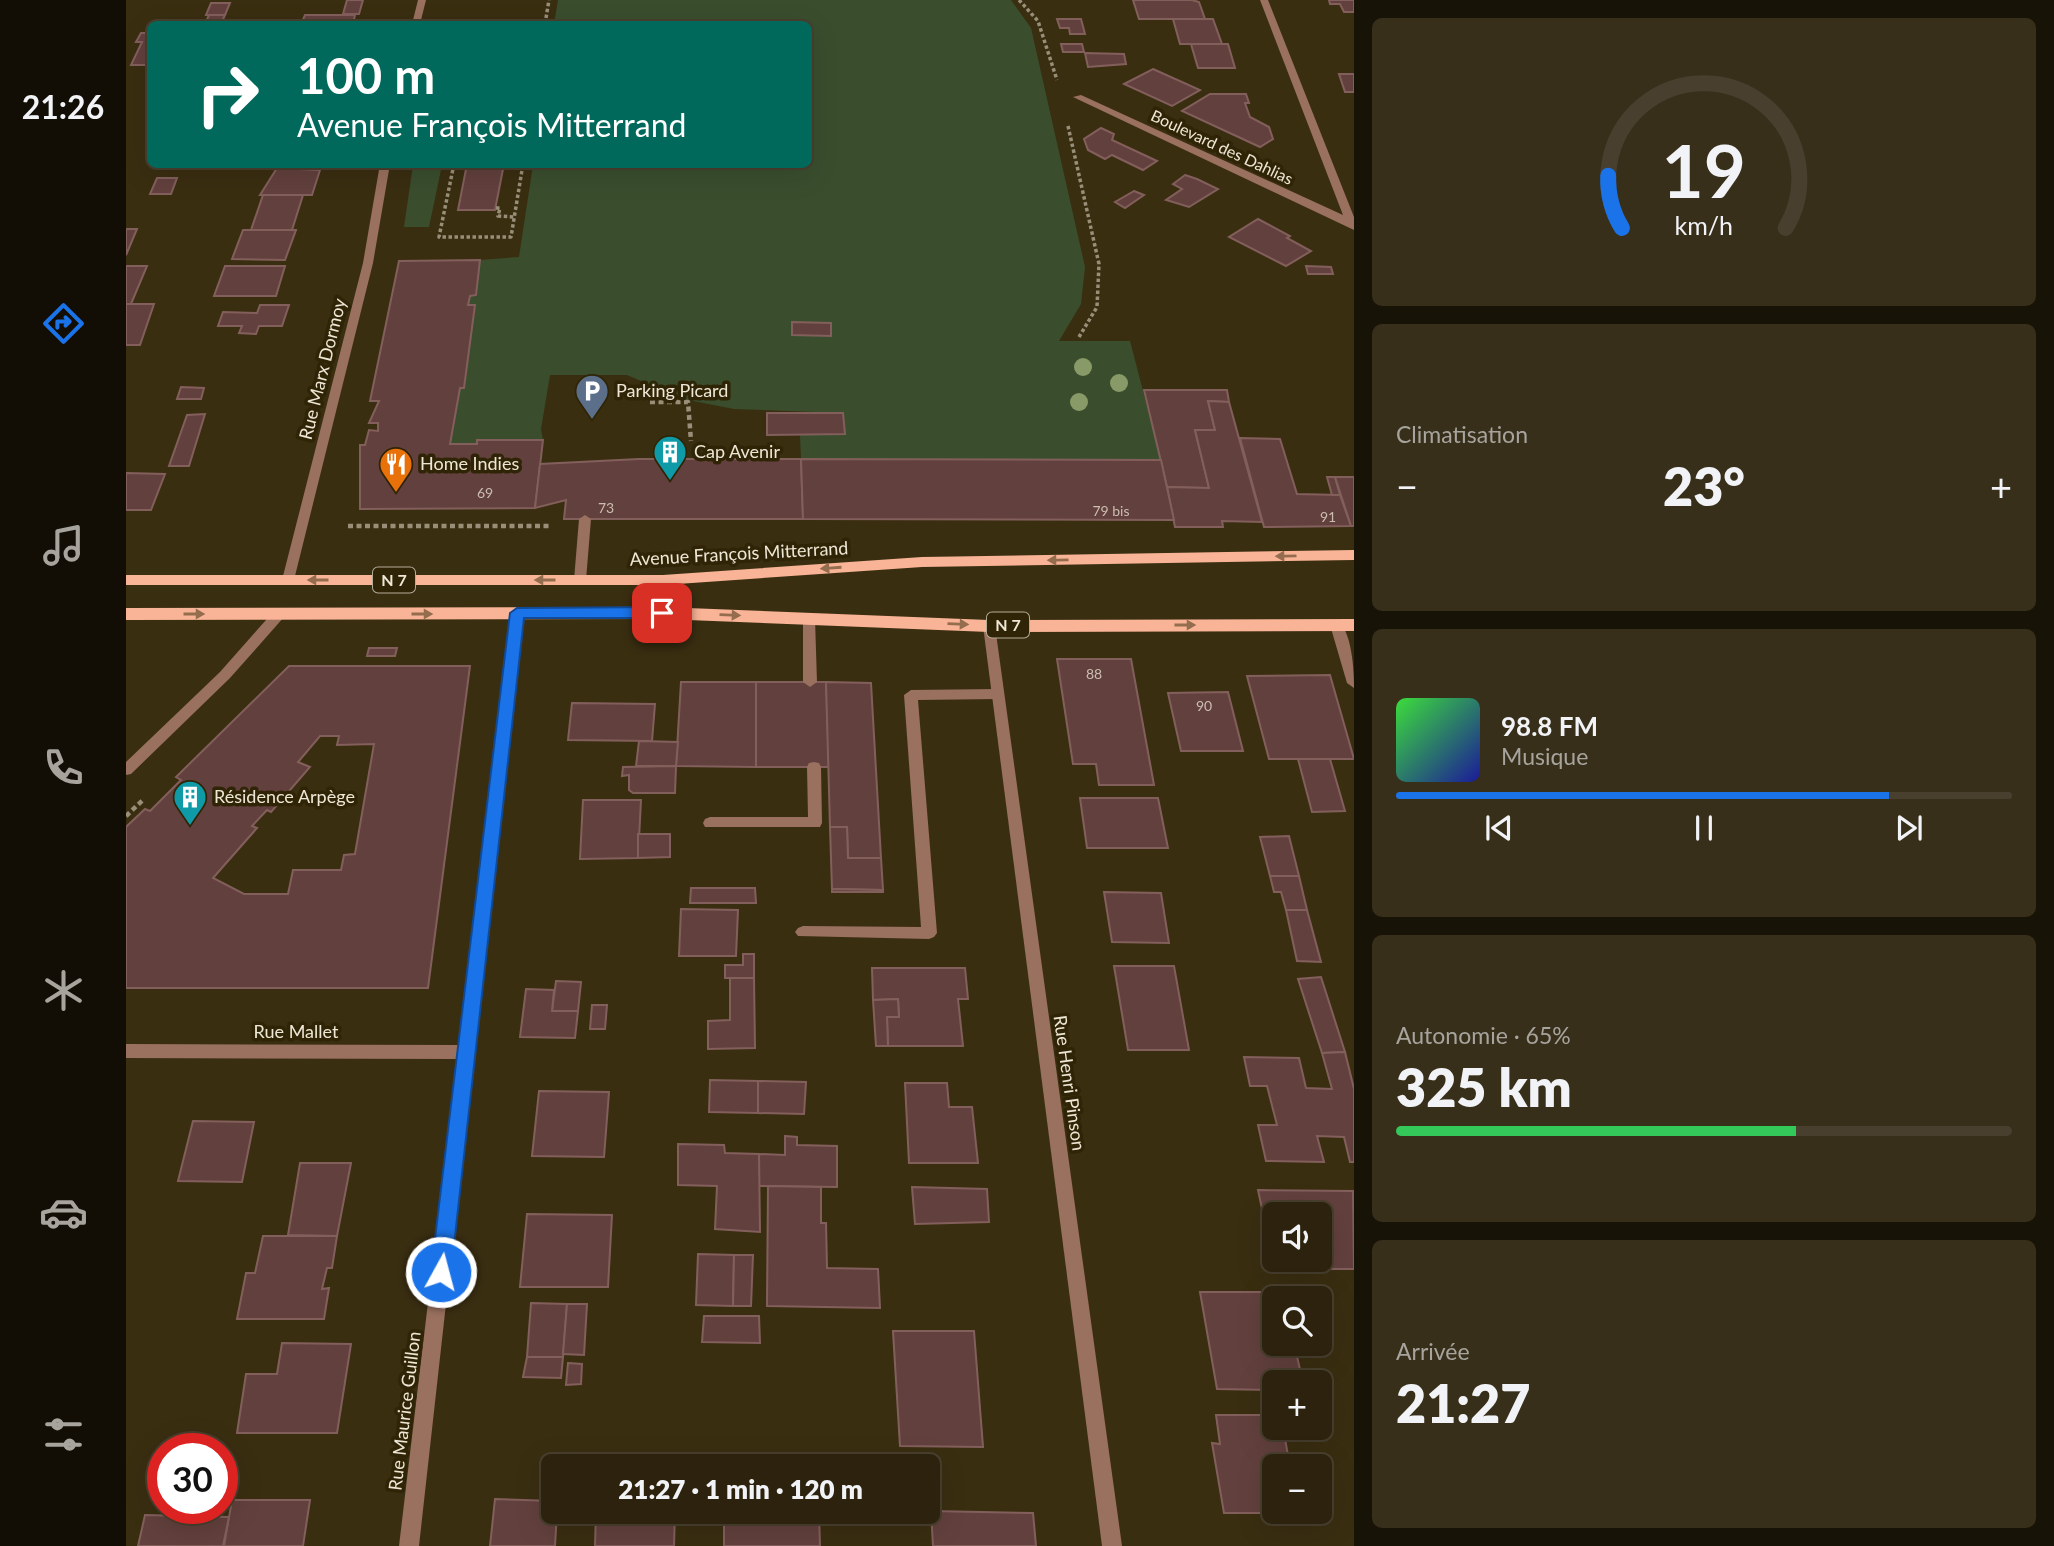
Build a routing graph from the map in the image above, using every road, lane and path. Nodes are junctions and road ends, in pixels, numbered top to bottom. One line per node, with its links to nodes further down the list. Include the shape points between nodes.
1 (422, 0): 5 (street)
2 (549, 0): 6 (path)
3 (1020, 0): 7 (path, via 1038,21)
4 (1264, 0): 15 (street)
5 (417, 21)
6 (546, 21)
7 (1059, 86)
8 (1078, 97): 15 (street, Boulevard des Dahlias)
9 (1067, 121): 16 (path, via 1099,264 1097,307)
10 (384, 168): 24 (street, Rue Marx Dormoy, via 368,263)
11 (453, 168): 14 (path, via 439,237 511,237)
12 (522, 168): 14 (path)
13 (496, 208): 14 (path, via 500,208 498,216)
14 (514, 216)
15 (1353, 225)
16 (1079, 337)
17 (650, 402): 18 (path, via 688,402)
18 (691, 441)
19 (585, 519): 25 (street)
20 (348, 526): 21 (path)
21 (521, 526)
22 (1354, 555): 25 (main road, Avenue François Mitterrand / N 7, one-way to 25, via 922,562 663,580)
23 (126, 580): 24 (main road, Avenue François Mitterrand / N 7)
24 (288, 580): 25 (main road, Avenue François Mitterrand / N 7, one-way to 24)
25 (580, 580)
26 (517, 613): 28 (main road, N 7, one-way to 26); 29 (main road, N 7, one-way to 29); 41 (street, Rue Maurice Guillon)
27 (126, 614): 28 (main road, N 7, one-way to 28)
28 (279, 614): 37 (street, via 225,675)
29 (809, 618): 32 (main road, N 7, one-way to 32); 33 (street)
30 (1336, 625): 31 (main road, N 7); 32 (main road, N 7, one-way to 30); 34 (street)
31 (1354, 625)
32 (989, 626): 35 (street, Rue Henri Pinson)
33 (810, 682)
34 (1354, 683)
35 (998, 694): 39 (street, via 911,695 929,933); 43 (street, Rue Henri Pinson)
36 (814, 767): 38 (street, via 815,823)
37 (126, 770)
38 (710, 823)
39 (803, 932)
40 (126, 1051): 41 (street, Rue Mallet)
41 (467, 1052): 42 (street, Rue Maurice Guillon)
42 (409, 1546)
43 (1112, 1546)

